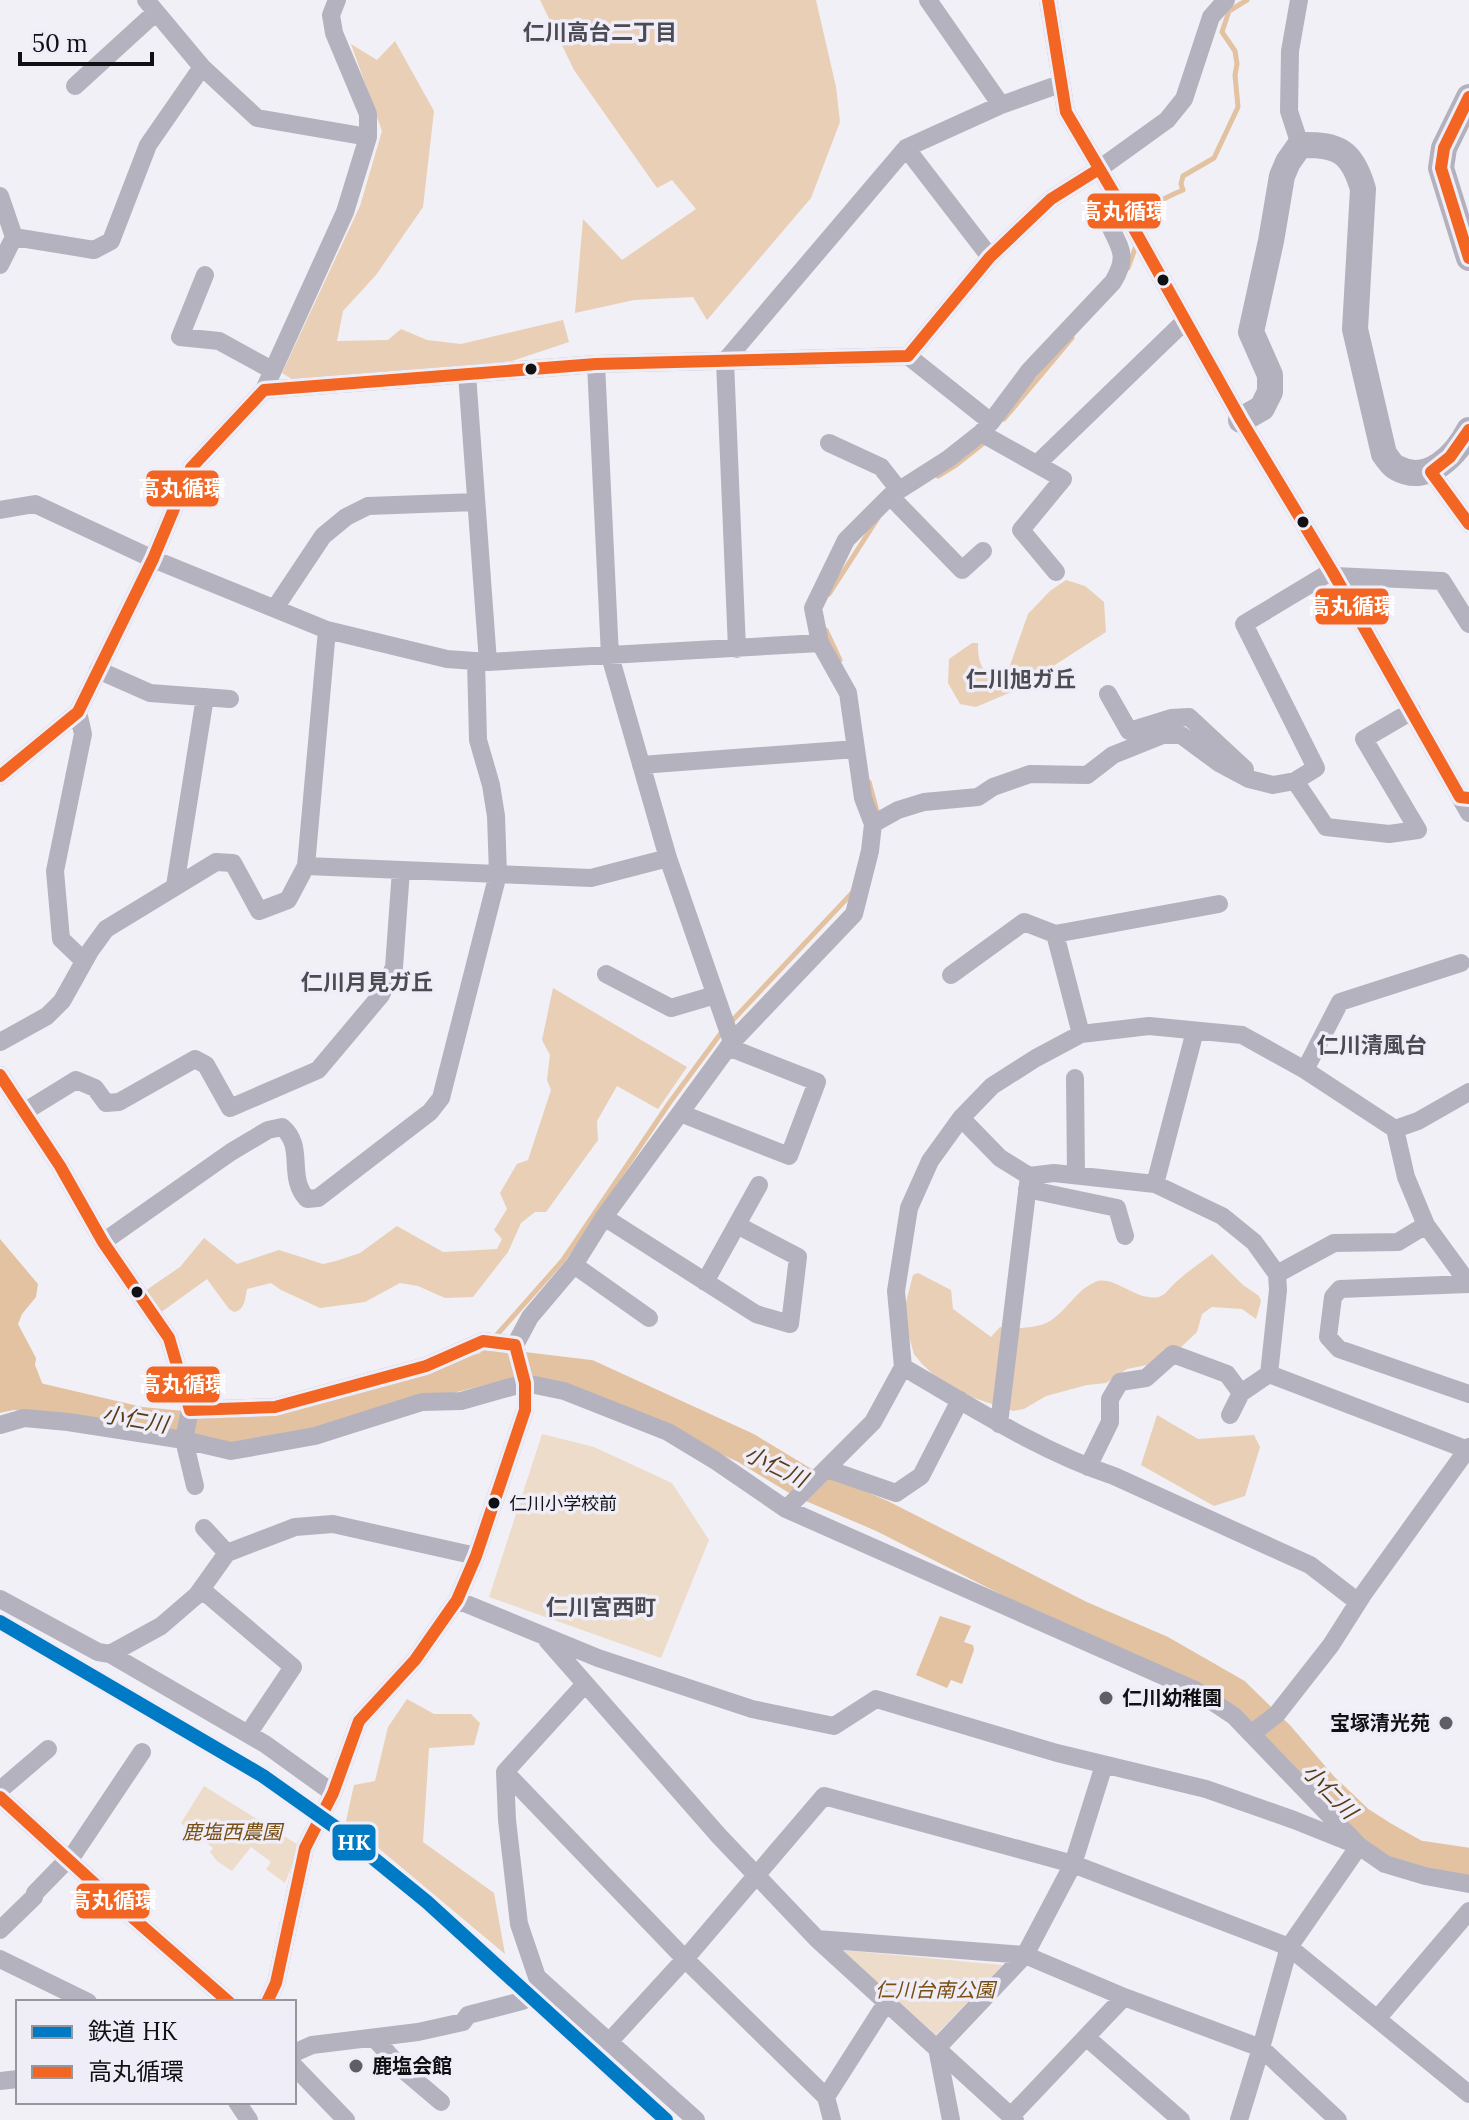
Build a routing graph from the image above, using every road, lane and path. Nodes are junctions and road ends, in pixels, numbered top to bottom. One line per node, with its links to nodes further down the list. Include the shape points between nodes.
1 (337, 0): 12 (street, via 331,15 334,33 368,114)
2 (928, 0): 11 (street)
3 (1048, 0): 8 (street)
4 (1226, 0): 15 (street, via 1211,17 1184,99 1167,120)
5 (1299, 0): 13 (street, via 1290,51 1289,111)
6 (151, 6): 7 (street); 9 (street)
7 (202, 67): 12 (street, via 257,118); 18 (street, via 148,145 111,241 94,250)
8 (1060, 84): 11 (street); 15 (street, via 1066,112)
9 (75, 86)
10 (1469, 97): 20 (street, via 1444,148 1441,168)
11 (1001, 105): 14 (street)
12 (368, 137): 27 (street, via 345,212)
13 (1300, 145): 30 (street, via 1282,176 1251,332 1270,375 1270,392 1262,408); 35 (street, via 1338,149 1357,168 1363,189 1355,329 1384,454 1396,468)
14 (906, 148): 19 (street); 25 (street)
15 (1099, 169): 17 (street); 19 (street, via 1051,199)
16 (0, 196): 18 (street)
17 (1119, 202): 23 (street); 31 (street, via 1109,224 1123,255 1113,282 1029,371)
18 (14, 237): 21 (street)
19 (990, 257): 24 (street)
20 (1469, 258)
21 (0, 265)
22 (205, 275): 27 (street, via 180,337 219,341)
23 (1185, 321): 30 (street); 34 (street)
24 (908, 356): 25 (street); 31 (street)
25 (725, 361): 26 (street); 50 (street)
26 (596, 364): 28 (street); 51 (street)
27 (272, 370): 29 (street)
28 (467, 374): 29 (street); 37 (street)
29 (264, 390): 41 (street, via 191,468)
30 (1241, 420): 44 (street)
31 (986, 428): 34 (street); 36 (street)
32 (1469, 430): 35 (street, via 1450,457)
33 (829, 443): 36 (street, via 881,467)
34 (1037, 464): 43 (street, via 1063,479 1021,530)
35 (1431, 472): 39 (street)
36 (896, 499): 42 (street); 49 (street, via 846,540 813,608)
37 (476, 502): 46 (street, via 368,506 346,517 323,536); 52 (street)
38 (0, 510): 41 (street, via 35,504)
39 (1469, 524)
40 (983, 551): 42 (street)
41 (153, 559): 46 (street); 53 (street)
42 (962, 570): 45 (street)
43 (1056, 572)
44 (1333, 574): 47 (street, via 1442,581); 57 (street); 63 (street, via 1244,624 1316,768)
45 (951, 586)
46 (275, 608): 48 (street)
47 (1469, 624)
48 (327, 630): 52 (street, via 447,659); 67 (street)
49 (820, 643): 50 (street); 59 (street, via 848,693)
50 (737, 649): 51 (street)
51 (610, 656): 52 (street); 60 (street)
52 (482, 662): 69 (street, via 478,740 496,816)
53 (98, 670): 55 (street, via 150,693); 58 (street)
54 (1108, 694): 62 (street, via 1129,731 1189,717)
55 (205, 697): 56 (street); 70 (street)
56 (230, 699)
57 (1412, 711): 63 (street, via 1364,739 1418,830 1389,834 1326,827); 64 (street)
58 (78, 712): 61 (street); 73 (street, via 83,734 55,871 61,939)
59 (856, 749): 60 (street); 65 (street, via 863,798)
60 (641, 765): 66 (street)
61 (0, 776)
62 (1257, 781): 63 (street); 65 (street, via 1219,763 1181,735 1163,735 1113,755 1087,775 1030,774 978,797 924,802)
63 (1295, 781)
64 (1466, 802)
65 (879, 820): 81 (street, via 854,914)
66 (668, 858): 69 (street, via 591,878); 77 (street)
67 (306, 866): 68 (street); 70 (street, via 288,900 259,911 233,863 216,862)
68 (401, 870): 69 (street); 86 (street, via 394,967 381,995 318,1070 230,1108 206,1065 195,1059 119,1102 106,1103 95,1088 76,1080)
69 (498, 874): 98 (street, via 441,1098 430,1112 318,1198 307,1199 300,1191 291,1134 282,1127 268,1130)
70 (175, 886): 73 (street, via 106,929)
71 (1219, 904): 72 (street)
72 (1055, 934): 76 (street, via 1024,922); 79 (street)
73 (84, 961): 80 (street, via 62,1001 47,1016)
74 (1461, 963): 82 (street, via 1340,1002)
75 (606, 974): 77 (street, via 671,1008)
76 (951, 975)
77 (715, 995): 81 (street)
78 (1195, 1031): 79 (street, via 1149,1026); 82 (street, via 1242,1035); 92 (street)
79 (1081, 1034): 88 (street, via 992,1086)
80 (0, 1042)
81 (730, 1043): 87 (street); 87 (street, via 817,1082 789,1156)
82 (1305, 1070): 89 (street)
83 (0, 1075): 86 (street)
84 (1075, 1078): 90 (street)
85 (1469, 1092): 89 (street)
86 (24, 1112): 98 (street)
87 (680, 1113): 94 (street)
88 (961, 1118): 91 (street); 105 (street, via 930,1161 909,1208 896,1291)
89 (1395, 1129): 96 (street, via 1406,1177)
90 (1076, 1175): 91 (street, via 1054,1173); 92 (street)
91 (1028, 1182): 97 (street, via 1117,1208); 113 (street)
92 (1155, 1184): 100 (street, via 1222,1216 1254,1242)
93 (759, 1185): 95 (street)
94 (604, 1217): 99 (street); 101 (street)
95 (737, 1225): 101 (street); 101 (street, via 798,1257 790,1324 756,1314)
96 (1426, 1225): 100 (street, via 1398,1242 1334,1243); 102 (street)
97 (1125, 1236)
98 (103, 1242): 111 (street, via 169,1338)
99 (574, 1265): 103 (street); 104 (street)
100 (1277, 1274): 106 (street)
101 (705, 1282)
102 (1469, 1284): 109 (street, via 1340,1289 1333,1297 1328,1337 1339,1349)
103 (649, 1318)
104 (512, 1347): 107 (street); 111 (street, via 483,1341 426,1366 275,1407)
105 (903, 1367): 110 (street); 118 (street, via 873,1422)
106 (1269, 1374): 108 (street); 116 (street)
107 (525, 1379): 115 (street, via 461,1401 422,1402 315,1436 251,1448 231,1451); 120 (street, via 668,1432); 123 (street, via 525,1410)
108 (1241, 1393): 112 (street); 117 (street, via 1227,1374 1173,1354 1146,1378 1120,1382 1110,1399 1110,1422)
109 (1469, 1394)
110 (960, 1400): 113 (street); 118 (street, via 921,1476 896,1493)
111 (190, 1410): 115 (street)
112 (1230, 1415)
113 (999, 1424): 117 (street)
114 (0, 1425): 115 (street, via 24,1418)
115 (184, 1439): 119 (street)
116 (1468, 1448): 127 (street)
117 (1088, 1467): 127 (street, via 1310,1565)
118 (822, 1474): 120 (street)
119 (195, 1486)
120 (790, 1504): 131 (street, via 1195,1690)
121 (204, 1528): 122 (street)
122 (227, 1553): 123 (street, via 295,1527 333,1524); 124 (street)
123 (476, 1556): 126 (street)
124 (201, 1589): 129 (street, via 161,1626); 132 (street, via 293,1667)
125 (0, 1599): 129 (street)
126 (457, 1600): 128 (street); 138 (street, via 415,1660 359,1721)
127 (1358, 1602): 131 (street, via 1277,1714)
128 (542, 1635): 130 (street); 135 (street, via 752,1709 834,1726 876,1699)
129 (110, 1654): 132 (street)
130 (585, 1684): 136 (street); 143 (street)
131 (1254, 1731): 140 (street)
132 (248, 1734): 138 (street)
133 (48, 1749): 137 (street)
134 (142, 1752): 141 (street)
135 (1104, 1765): 140 (street, via 1206,1789); 142 (street)
136 (505, 1772): 151 (street); 152 (street, via 519,1924 537,1977)
137 (0, 1790)
138 (333, 1793): 156 (street, via 305,1848)
139 (0, 1797): 141 (street)
140 (1359, 1846): 144 (street, via 1385,1864); 148 (street)
141 (68, 1860): 146 (street); 155 (street)
142 (1073, 1864): 143 (street, via 824,1796); 148 (street); 149 (street)
143 (756, 1873): 147 (street); 151 (street)
144 (1469, 1884)
145 (1469, 1911): 158 (street)
146 (0, 1930)
147 (817, 1939): 149 (street); 157 (street)
148 (1289, 1947): 158 (street); 163 (street)
149 (1025, 1955): 153 (street); 162 (street)
150 (0, 1959): 154 (street)
151 (685, 1959): 161 (street); 167 (street)
152 (560, 1997): 160 (street, via 555,2002 544,1991 468,2015 463,2022); 161 (street)
153 (1124, 1997): 159 (street); 163 (street)
154 (83, 2000)
155 (227, 2000)
156 (268, 2000)
157 (886, 2003): 162 (street); 167 (street)
158 (1377, 2019): 166 (street)
159 (1086, 2037): 169 (street); 174 (street)
160 (374, 2038): 164 (street, via 312,2045); 168 (street)
161 (609, 2042): 171 (street)
162 (937, 2048): 169 (street); 173 (street)
163 (1261, 2048): 175 (street); 176 (street)
164 (296, 2052)
165 (296, 2068): 170 (street)
166 (1469, 2094)
167 (826, 2097): 172 (street)
168 (441, 2102)
169 (1013, 2118)
170 (346, 2120)
171 (696, 2120)
172 (832, 2120)
173 (951, 2120)
174 (1181, 2120)
175 (1239, 2120)
176 (1338, 2120)

